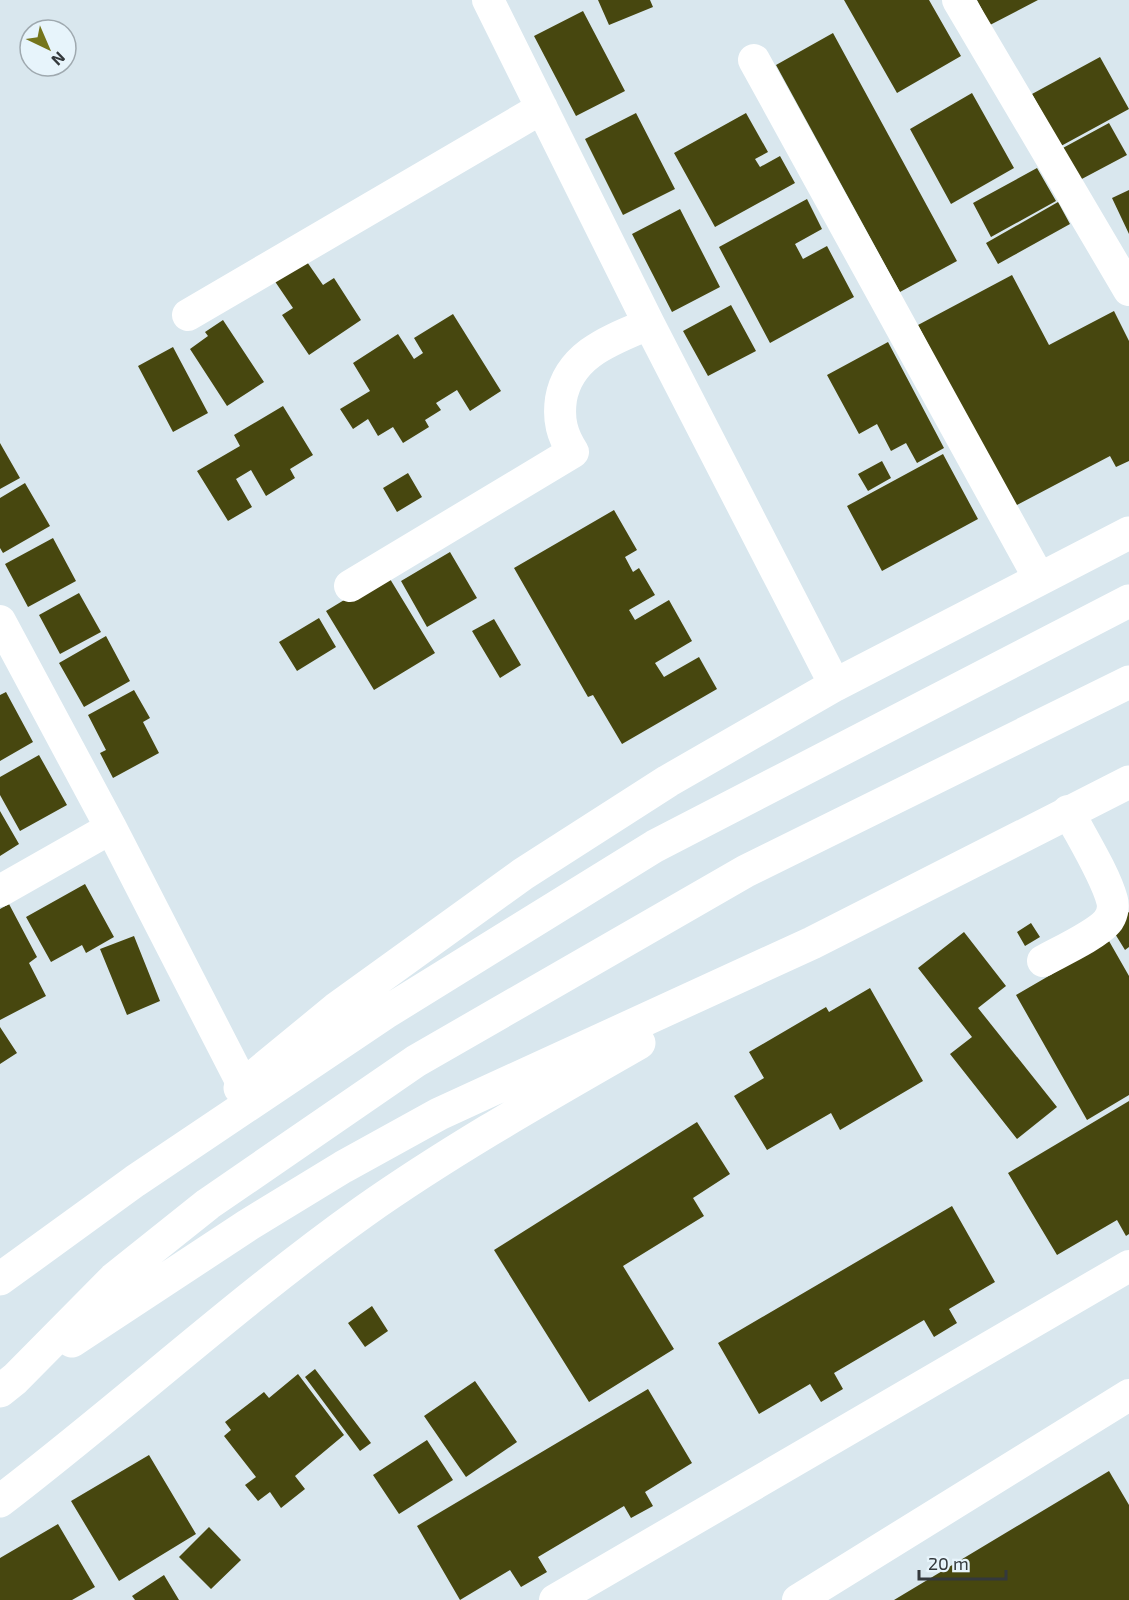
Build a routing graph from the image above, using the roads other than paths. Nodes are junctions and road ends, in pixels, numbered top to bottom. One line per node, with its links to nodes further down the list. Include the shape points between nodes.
1 (488, 0): 4 (street)
2 (958, 0): 5 (street)
3 (754, 60): 9 (street)
4 (542, 108): 6 (street); 7 (street)
5 (1129, 290)
6 (188, 315)
7 (648, 324): 10 (street, via 598,347 570,372 560,408 562,431 573,452); 15 (street)
8 (1129, 533): 9 (highway)
9 (1039, 578): 15 (highway)
10 (350, 586)
11 (1129, 601): 23 (highway, via 655,846 385,1013)
12 (0, 621): 13 (street)
13 (9, 661): 18 (street)
14 (1129, 682): 26 (highway, via 746,871 416,1061 199,1210 114,1279)
15 (835, 685): 22 (highway, via 668,781 523,874 336,1009)
16 (1129, 782): 17 (highway)
17 (1068, 811): 20 (highway); 21 (street, via 1106,885 1113,911 1095,931)
18 (111, 828): 19 (street); 22 (street)
19 (0, 891)
20 (812, 943): 26 (highway, via 439,1114 248,1225); 28 (highway, via 502,1123 365,1212)
21 (1043, 961)
22 (243, 1085): 23 (highway)
23 (135, 1181): 25 (highway)
24 (1129, 1266): 29 (street)
25 (0, 1279)
26 (8, 1385)
27 (1129, 1395): 30 (street)
28 (0, 1501)
29 (555, 1600)
30 (798, 1600)

